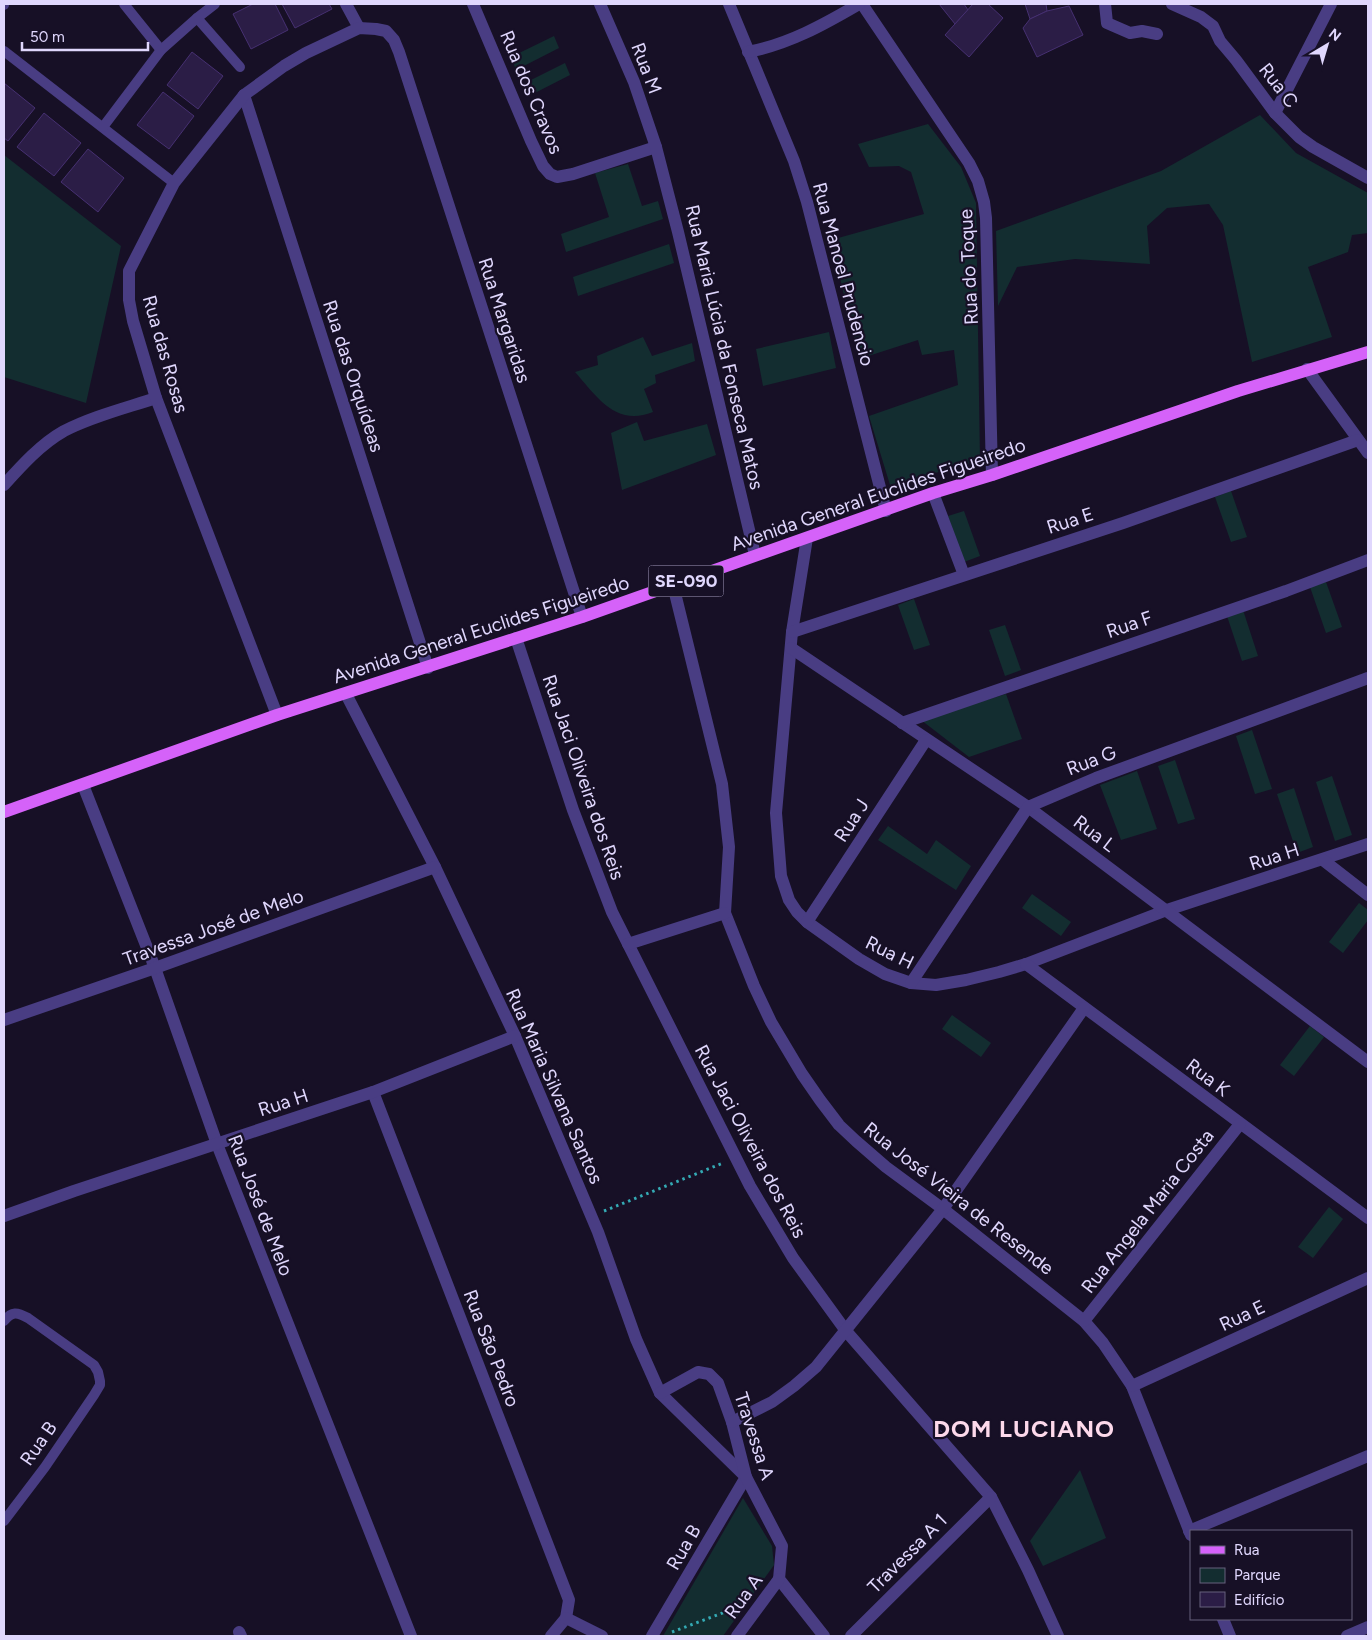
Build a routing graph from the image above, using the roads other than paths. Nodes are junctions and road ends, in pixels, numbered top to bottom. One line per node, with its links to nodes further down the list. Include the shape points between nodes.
1 (124, 4): 14 (lane)
2 (215, 4): 11 (lane)
3 (346, 4): 12 (street)
4 (473, 4): 21 (street, Rua dos Cravos, via 531,141 550,174 573,174)
5 (600, 4): 21 (street, Rua M, via 634,82)
6 (728, 4): 16 (street, Rua Manoel Prudencio)
7 (861, 4): 16 (street, via 790,41); 29 (street, Rua do Toque, via 969,163 984,202)
8 (1105, 4): 13 (street, via 1106,23 1130,32)
9 (1172, 4): 19 (street, Rua C, via 1213,26 1220,41)
10 (1331, 4): 19 (street)
11 (197, 18): 14 (lane); 17 (lane)
12 (359, 28): 18 (street, Rua das Rosas, via 306,53); 38 (street, Rua Margaridas, via 386,31 399,52)
13 (1157, 34)
14 (161, 50): 20 (lane)
15 (4, 51): 20 (lane)
16 (748, 52): 32 (street, Rua Manoel Prudencio, via 794,161 807,202)
17 (240, 67)
18 (244, 95): 23 (street, Rua das Rosas); 42 (street, Rua das Orquídeas)
19 (1275, 113): 22 (street, Rua C, via 1313,147)
20 (103, 127): 23 (lane)
21 (656, 147): 34 (street, Rua Maria Lúcia da Fonseca Matos)
22 (1368, 178)
23 (174, 183): 26 (street, Rua das Rosas, via 129,271 133,321)
24 (1368, 352): 25 (main road, Avenida General Euclides Figueiredo / SE-090)
25 (1308, 369): 27 (street); 29 (main road, Avenida General Euclides Figueiredo / SE-090)
26 (156, 398): 30 (street, via 64,431 39,449); 45 (street, Rua das Rosas)
27 (1358, 440): 28 (street); 36 (street, Rua E)
28 (1368, 453)
29 (992, 475): 31 (main road, Avenida General Euclides Figueiredo / SE-090)
30 (4, 485)
31 (933, 493): 32 (main road, Avenida General Euclides Figueiredo / SE-090); 36 (street)
32 (886, 511): 33 (main road, Avenida General Euclides Figueiredo / SE-090)
33 (807, 538): 34 (main road, Avenida General Euclides Figueiredo / SE-090); 39 (street, Rua H)
34 (756, 555): 37 (main road, Avenida General Euclides Figueiredo / SE-090)
35 (1368, 560): 46 (street, Rua F)
36 (964, 575): 39 (street, Rua E)
37 (673, 585): 38 (main road, Avenida General Euclides Figueiredo / SE-090); 56 (street, Rua José Vieira de Resende, via 722,784 729,847)
38 (582, 617): 40 (main road, Avenida General Euclides Figueiredo / SE-090)
39 (792, 632): 41 (street, Rua H)
40 (516, 638): 42 (main road, Avenida General Euclides Figueiredo / SE-090); 58 (street, Rua Jaci Oliveira dos Reis, via 572,810)
41 (791, 648): 46 (street, Rua L); 57 (street, Rua H, via 776,813 784,890)
42 (428, 668): 44 (main road, Avenida General Euclides Figueiredo / SE-090)
43 (1368, 678): 49 (street, Rua G, via 1096,778)
44 (346, 694): 45 (main road, Avenida General Euclides Figueiredo / SE-090); 53 (street, Rua Maria Silvana Santos)
45 (277, 715): 48 (main road, Avenida General Euclides Figueiredo / SE-090)
46 (902, 723): 47 (street, Rua L)
47 (926, 740): 49 (street, Rua L); 57 (street, Rua J)
48 (83, 785): 50 (main road, Avenida General Euclides Figueiredo / SE-090); 60 (street, Rua José de Melo)
49 (1028, 807): 55 (street, Rua L); 61 (street)
50 (4, 812)
51 (1368, 844): 52 (street, Rua H)
52 (1323, 860): 54 (street); 55 (street, Rua H)
53 (435, 867): 60 (street, Travessa José de Melo); 64 (street, Rua Maria Silvana Santos)
54 (1368, 895)
55 (1167, 910): 59 (street, Rua H); 65 (street, Rua L)
56 (725, 913): 58 (street); 69 (street, Rua José Vieira de Resende, via 772,1022 820,1100 839,1125 878,1161)
57 (807, 922): 61 (street, Rua H, via 859,959)
58 (628, 944): 75 (street, Rua Jaci Oliveira dos Reis, via 750,1186 793,1258)
59 (1026, 964): 61 (street, Rua H, via 936,986); 62 (street, Rua K)
60 (155, 968): 63 (street, Travessa José de Melo); 68 (street, Rua José de Melo)
61 (911, 984)
62 (1084, 1008): 67 (street, Rua K); 69 (street)
63 (4, 1020)
64 (515, 1036): 66 (street, Rua H); 77 (street, Rua Maria Silvana Santos, via 592,1216 636,1339)
65 (1368, 1062)
66 (373, 1092): 68 (street, Rua H); 86 (street, Rua São Pedro, via 569,1600)
67 (1240, 1124): 71 (street, Rua K); 74 (street, Rua Angela Maria Costa)
68 (217, 1144): 70 (street, Rua H); 89 (street, Rua José de Melo)
69 (943, 1209): 74 (street, Rua José Vieira de Resende); 75 (street)
70 (4, 1216)
71 (1368, 1218)
72 (1368, 1278): 76 (street, Rua E)
73 (4, 1321): 82 (lane, Rua B, via 13,1313 28,1318 89,1360 98,1372 100,1385 45,1467)
74 (1084, 1321): 76 (street, Rua José Vieira de Resende)
75 (846, 1331): 78 (street, via 816,1367 794,1386 772,1402); 81 (street, Rua Jaci Oliveira dos Reis)
76 (1132, 1386): 84 (street, Rua José Vieira de Resende)
77 (660, 1393): 78 (street, Travessa A, via 694,1373 706,1372 718,1384); 80 (street, Rua Maria Silvana Santos)
78 (732, 1422): 80 (street, Travessa A)
79 (1368, 1456): 83 (street)
80 (746, 1476): 85 (street, Travessa A, via 782,1546); 92 (street, Rua B)
81 (990, 1497): 95 (street, Travessa A 1); 96 (street, Rua Jaci Oliveira dos Reis)
82 (4, 1520)
83 (1197, 1530)
84 (1190, 1533)
85 (779, 1579): 93 (street, Rua A); 94 (street)
86 (566, 1618): 90 (street); 91 (street)
87 (1223, 1620): 97 (street)
88 (1368, 1627): 98 (street)
89 (411, 1636)
90 (551, 1636)
91 (602, 1636)
92 (652, 1636)
93 (737, 1636)
94 (824, 1636)
95 (851, 1636)
96 (1058, 1636)
97 (1230, 1636)
98 (1347, 1636)

